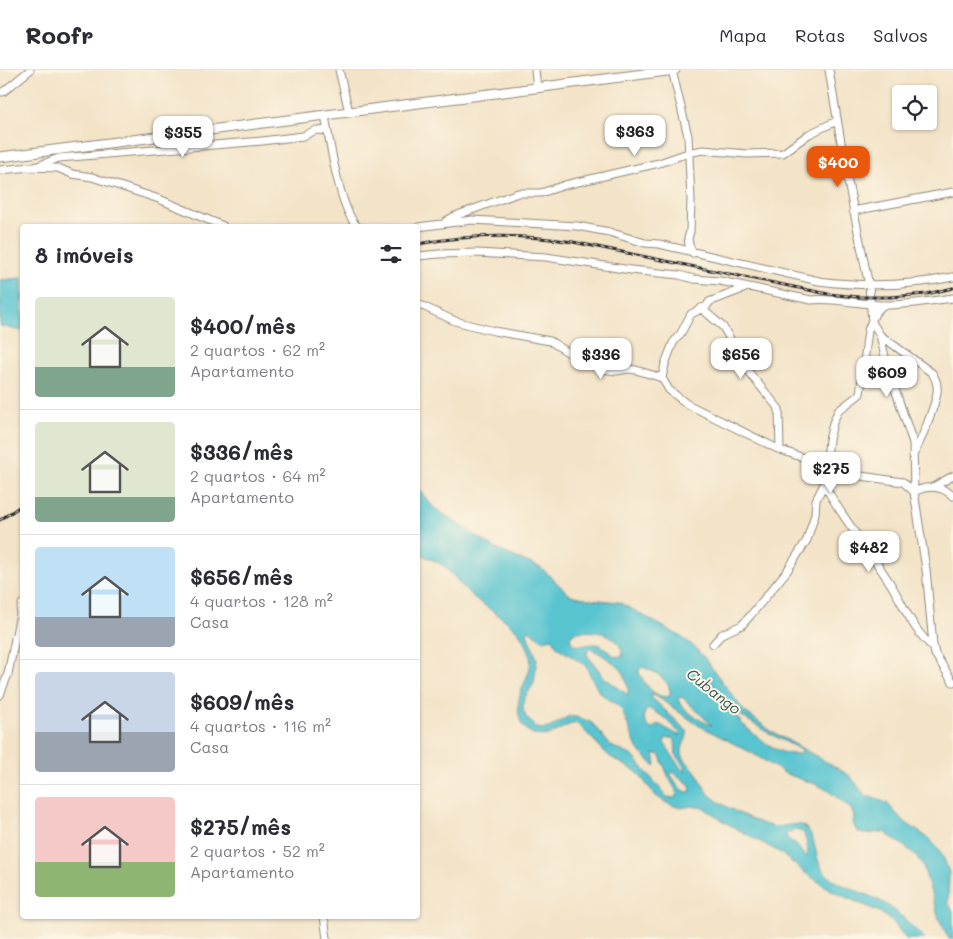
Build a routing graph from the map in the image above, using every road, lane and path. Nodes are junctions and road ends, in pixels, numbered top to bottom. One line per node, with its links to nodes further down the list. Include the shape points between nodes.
1 (30, 70): 8 (street)
2 (339, 70): 9 (street)
3 (535, 70): 7 (street)
4 (674, 70): 6 (main road); 13 (street, via 688,136)
5 (829, 70): 11 (street)
6 (658, 71): 7 (main road)
7 (537, 88): 9 (main road)
8 (0, 92)
9 (349, 112): 10 (main road)
10 (325, 115): 12 (street); 14 (main road)
11 (837, 121): 13 (street, via 809,134 783,153 704,150); 18 (street)
12 (327, 131): 15 (street, via 316,130 303,136 262,141 59,158); 20 (street, via 344,204)
13 (688, 153): 21 (street, via 541,192 518,192); 23 (street, via 692,200 688,238)
14 (0, 157)
15 (35, 167): 16 (street); 19 (street, via 58,168 118,186)
16 (0, 170)
17 (953, 192): 18 (street)
18 (854, 211): 26 (street)
19 (218, 224)
20 (354, 224)
21 (442, 224): 22 (street); 23 (street, via 472,220 578,226)
22 (420, 227)
23 (693, 253): 26 (street, via 819,281)
24 (420, 256): 27 (street, via 477,253 546,257)
25 (953, 277): 26 (street)
26 (869, 286): 29 (street)
27 (749, 287): 29 (street, via 811,300 820,298); 32 (street)
28 (953, 298): 31 (street)
29 (870, 304): 31 (street); 33 (street)
30 (420, 305): 35 (street, via 463,323 550,341 603,369 636,370)
31 (883, 305): 33 (street)
32 (701, 308): 35 (street, via 691,314 673,342); 36 (street, via 723,327 751,375 779,409)
33 (872, 322): 34 (street); 38 (street, via 868,330 862,389 856,399 838,411 829,440)
34 (880, 335): 37 (street, via 913,443); 37 (street, via 932,373 937,381 938,393)
35 (662, 378): 36 (street, via 669,390 687,404)
36 (780, 450): 38 (street, via 804,458)
37 (913, 455): 42 (street)
38 (826, 471): 40 (street); 42 (street, via 904,482)
39 (953, 476): 41 (street)
40 (824, 484): 45 (street, via 816,500 809,537 792,564 742,625 725,632); 46 (street, via 846,523 889,580 908,616)
41 (933, 487): 42 (street); 43 (street, via 946,490)
42 (914, 492): 46 (street, via 926,569)
43 (953, 496)
44 (20, 615): 48 (street, via 6,683)
45 (713, 644)
46 (933, 647): 47 (street)
47 (953, 682)
48 (0, 695)
49 (324, 919): 50 (street)
50 (327, 939)

